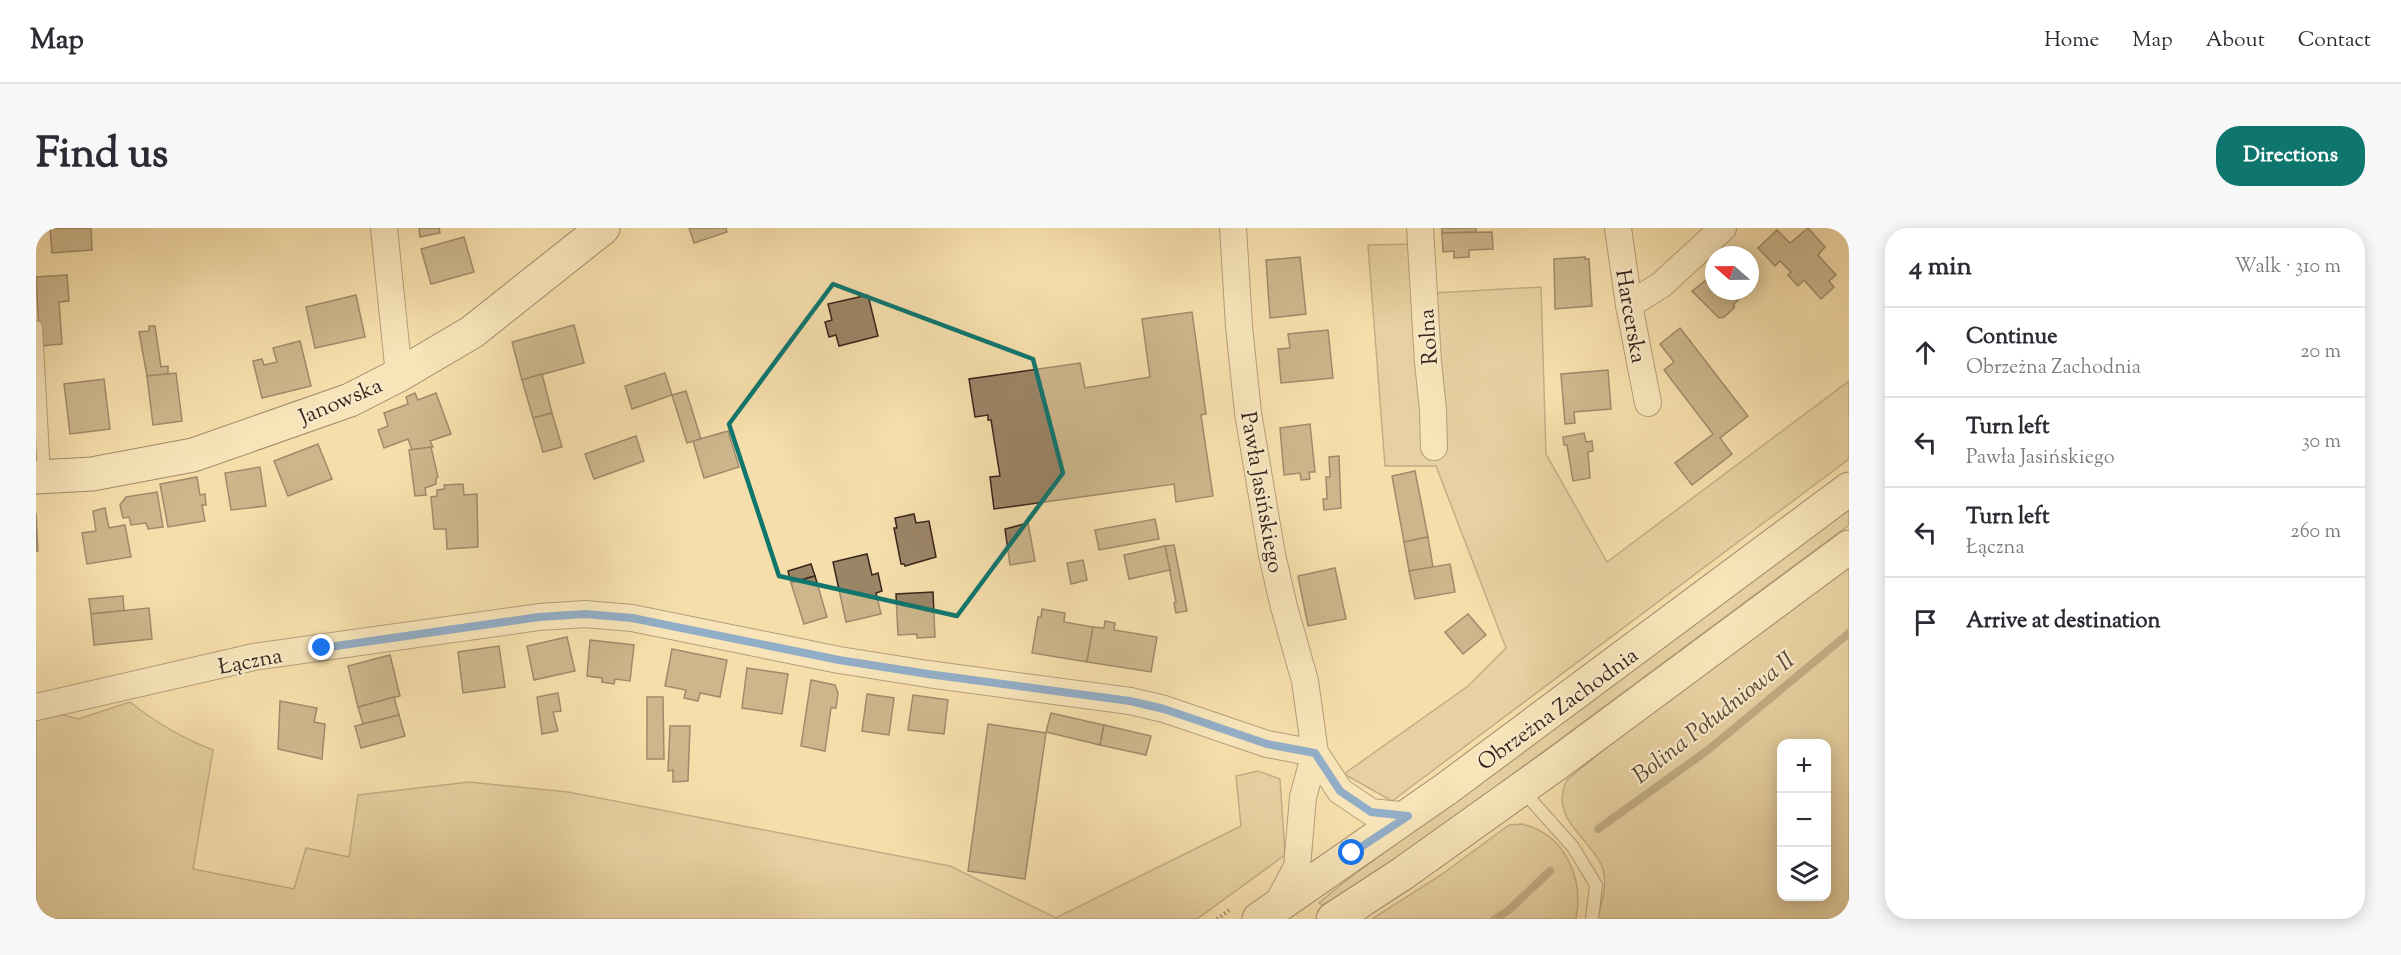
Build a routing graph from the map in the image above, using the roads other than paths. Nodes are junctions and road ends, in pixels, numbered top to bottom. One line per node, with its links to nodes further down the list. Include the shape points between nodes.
1 (384, 228): 9 (street)
2 (603, 228): 9 (street, Janowska, via 472,332)
3 (1233, 228): 16 (street, Pawła Jasińskiego, via 1248,413 1272,555 1305,681)
4 (1420, 228): 11 (street, Rolna)
5 (1618, 228): 7 (street, Harcerska)
6 (1723, 228): 7 (street, via 1661,285)
7 (1629, 305): 10 (street, Harcerska)
8 (36, 327): 12 (lane)
9 (399, 375): 12 (street, Janowska, via 350,400 193,455 92,474)
10 (1648, 403)
11 (1434, 447)
12 (40, 476)
13 (1849, 489): 18 (street, Obrzeżna Zachodnia)
14 (1849, 547): 17 (street, Obrzeżna Zachodnia)
15 (36, 707): 16 (street, Łączna, via 254,657 585,614 632,618 884,667 1130,701 1267,744)
16 (1315, 753): 18 (street, Pawła Jasińskiego, via 1340,791 1371,812); 19 (street, Pawła Jasińskiego, via 1303,797 1297,867)
17 (1521, 789): 20 (street, Obrzeżna Zachodnia); 21 (lane, via 1573,847 1596,885)
18 (1408, 816): 19 (street, Obrzeżna Zachodnia)
19 (1267, 914)
20 (1333, 919)
21 (1592, 919)

